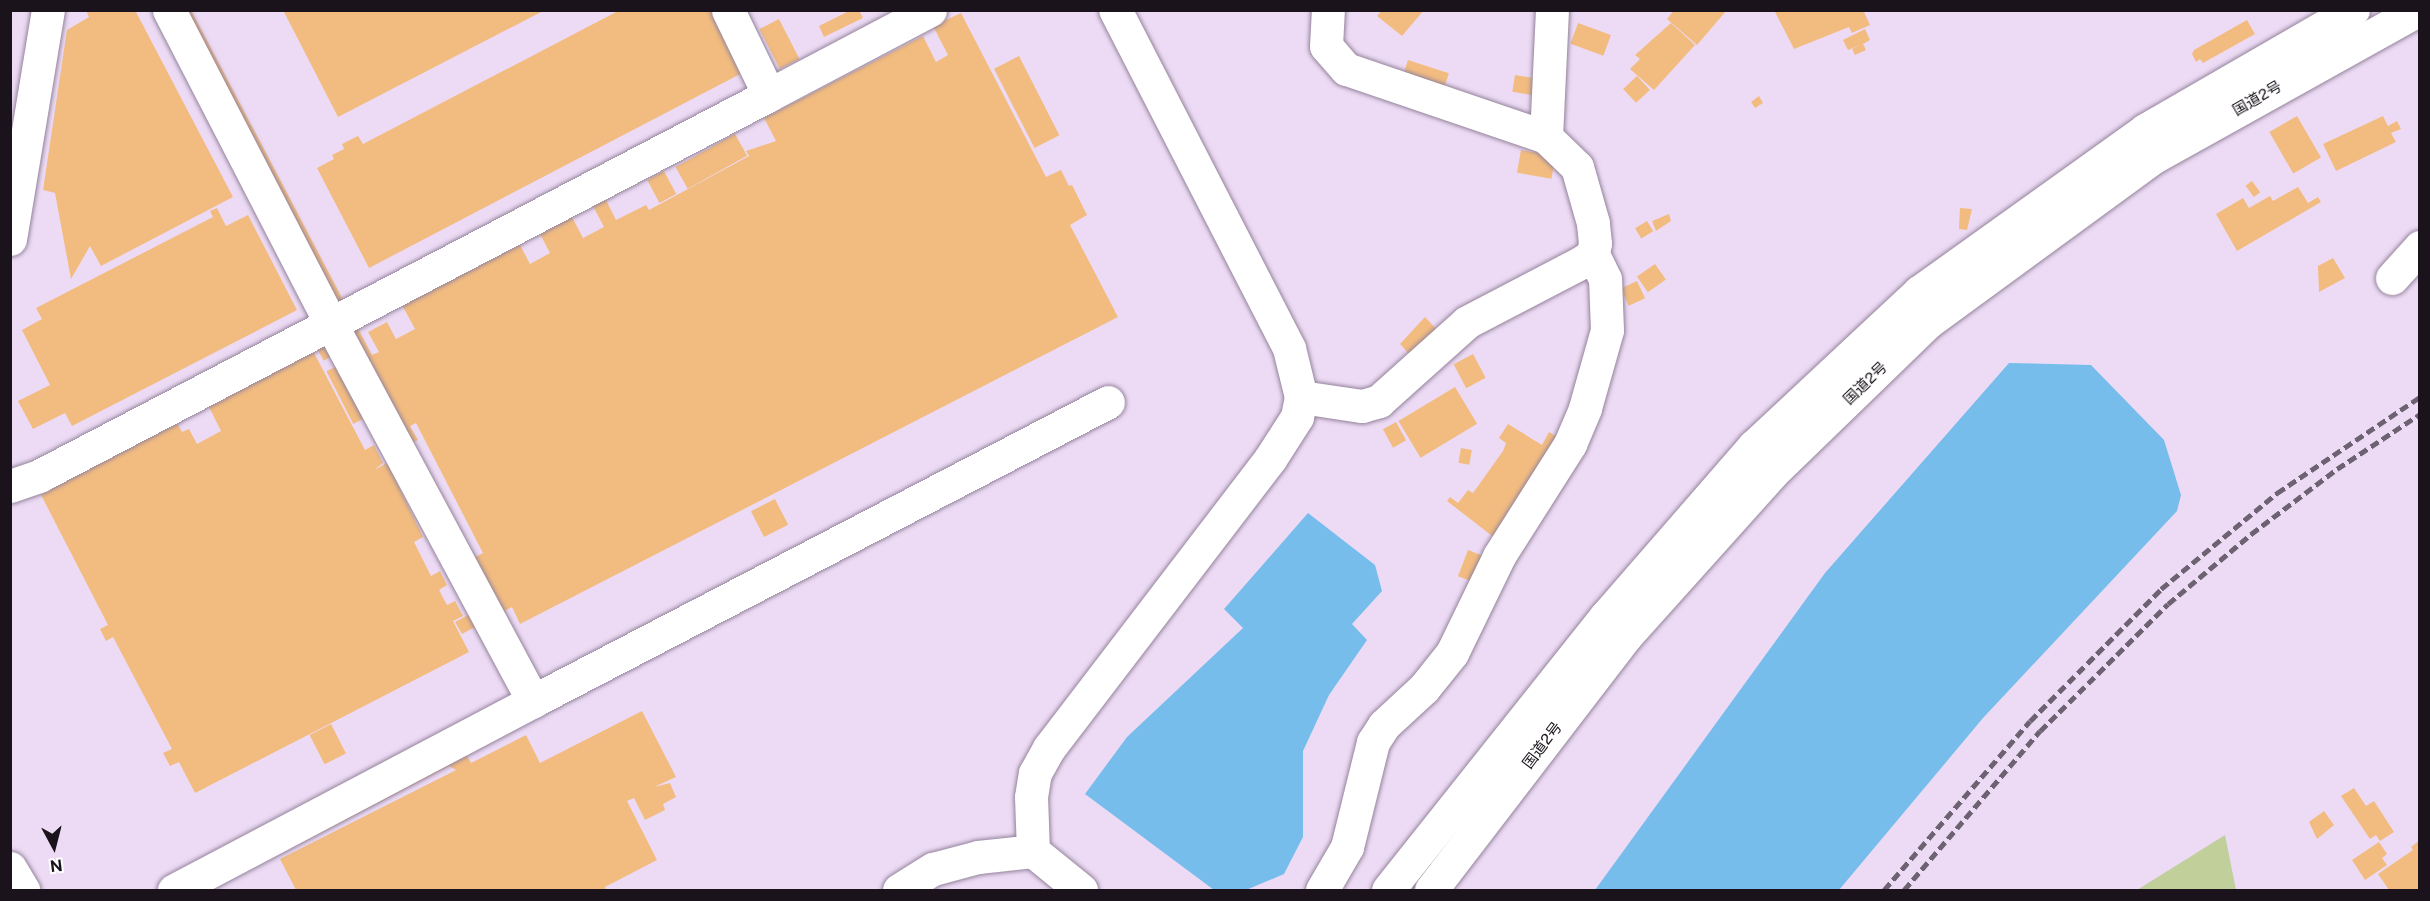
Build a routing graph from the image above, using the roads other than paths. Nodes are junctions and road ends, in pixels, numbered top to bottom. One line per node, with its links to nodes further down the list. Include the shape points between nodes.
1 (48, 10): 12 (main road)
2 (170, 10): 16 (main road)
3 (728, 10): 10 (main road)
4 (930, 10): 10 (main road)
5 (1115, 10): 17 (main road, via 1289,348)
6 (1328, 10): 11 (main road, via 1326,46 1346,69)
7 (1552, 10): 11 (main road)
8 (2354, 10): 28 (main road, 国道2号, via 2145,130 1919,292 1754,446 1606,616)
9 (2418, 10): 29 (main road, 国道2号, via 2152,158 1928,322 1771,474 1625,638)
10 (769, 95): 16 (main road)
11 (1546, 137): 14 (main road, via 1577,167 1593,223)
12 (10, 239)
13 (2420, 247): 15 (main road)
14 (1593, 254): 17 (main road, via 1467,322 1379,401 1362,406); 27 (main road, via 1605,279 1607,330 1585,408 1570,444 1498,556 1452,653 1424,688 1384,724 1373,742 1347,848)
15 (2391, 278)
16 (331, 324): 19 (main road, via 39,476); 20 (main road)
17 (1301, 397): 21 (main road, via 1297,417 1270,459 1049,748 1035,773 1031,797)
18 (1108, 402): 20 (main road)
19 (10, 486)
20 (533, 700): 24 (main road)
21 (1033, 851): 25 (main road, via 978,857 933,869); 26 (main road)
22 (10, 868): 23 (main road)
23 (23, 891)
24 (174, 891)
25 (899, 891)
26 (1081, 891)
27 (1322, 891)
28 (1388, 891)
29 (1431, 891)

